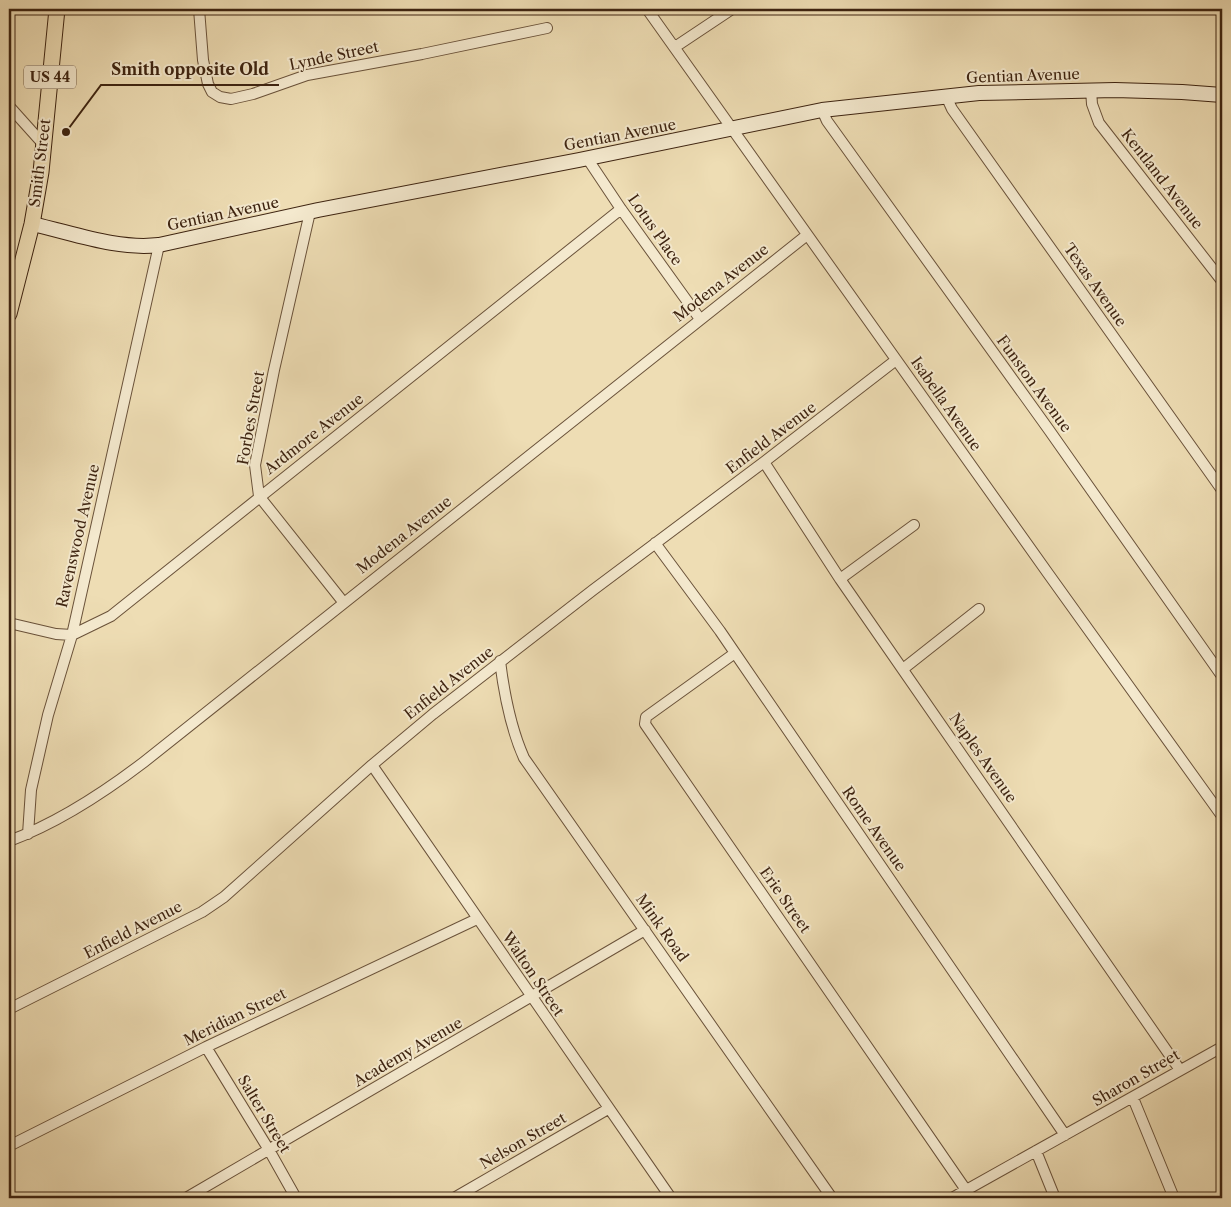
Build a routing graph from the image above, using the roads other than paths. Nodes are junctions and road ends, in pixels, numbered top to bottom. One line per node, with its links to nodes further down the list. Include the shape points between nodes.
1 (56, 9): 13 (main road, Smith Street / US 44)
2 (199, 9): 5 (street, Lynde Street, via 208,84 220,97 231,98 253,94 307,75)
3 (647, 9): 6 (street, Isabella Avenue)
4 (732, 9): 6 (street)
5 (547, 28)
6 (675, 47): 12 (street, Isabella Avenue)
7 (1090, 90): 8 (street, Gentian Avenue); 9 (street, Gentian Avenue); 20 (street, Kentland Avenue, via 1099,123)
8 (1222, 95)
9 (946, 96): 11 (street, Gentian Avenue); 25 (street, Texas Avenue, via 952,109)
10 (9, 106): 13 (street)
11 (822, 110): 12 (street, Gentian Avenue); 37 (street, Funston Avenue)
12 (731, 129): 14 (street, Gentian Avenue); 18 (street, Isabella Avenue)
13 (44, 145): 17 (main road, Smith Street / US 44)
14 (588, 158): 15 (street, Lotus Place); 16 (street, Gentian Avenue)
15 (621, 209): 22 (street, Lotus Place); 26 (street, Ardmore Avenue)
16 (310, 212): 19 (street, Gentian Avenue); 26 (street, Forbes Street, via 255,465)
17 (32, 224): 19 (street, Gentian Avenue, via 119,244); 21 (main road, Smith Street / US 44)
18 (807, 235): 22 (street, Modena Avenue); 23 (street, Isabella Avenue)
19 (159, 245): 33 (street, Ravenswood Avenue)
20 (1222, 281)
21 (9, 314)
22 (700, 319): 30 (street, Modena Avenue)
23 (896, 360): 24 (street, Enfield Avenue); 39 (street, Isabella Avenue)
24 (764, 462): 28 (street, Enfield Avenue); 29 (street, Naples Avenue)
25 (1222, 490)
26 (259, 496): 30 (street); 33 (street, Ardmore Avenue, via 111,616)
27 (914, 524): 29 (street)
28 (656, 543): 34 (street, Rome Avenue); 35 (street, Enfield Avenue)
29 (840, 579): 36 (street, Naples Avenue)
30 (344, 603): 40 (street, Modena Avenue, via 116,784)
31 (979, 609): 36 (street)
32 (9, 622): 33 (street)
33 (72, 635): 40 (street, Ravenswood Avenue, via 48,715 31,790)
34 (735, 653): 51 (street, Rome Avenue); 55 (street, Erie Street, via 646,717 645,724)
35 (500, 661): 38 (street, Enfield Avenue); 43 (street, Mink Road, via 502,680 524,758)
36 (903, 669): 48 (street, Naples Avenue)
37 (1222, 676)
38 (372, 765): 42 (street, Walton Street); 45 (street, Enfield Avenue, via 210,907)
39 (1222, 816)
40 (28, 834): 41 (street, Modena Avenue)
41 (9, 841)
42 (477, 919): 44 (street, Walton Street); 46 (street, Meridian Street)
43 (645, 930): 44 (street, Academy Avenue); 60 (street, Mink Road)
44 (531, 998): 50 (street, Walton Street); 53 (street, Academy Avenue)
45 (9, 1009)
46 (206, 1047): 52 (street, Meridian Street); 53 (street, Salter Street)
47 (1222, 1047): 48 (street, Sharon Street)
48 (1180, 1070): 49 (street, Sharon Street)
49 (1133, 1098): 51 (street, Sharon Street); 63 (street)
50 (608, 1109): 58 (street, Nelson Street); 59 (street, Walton Street)
51 (1065, 1135): 54 (street, Sharon Street)
52 (9, 1146)
53 (269, 1150): 56 (street, Academy Avenue); 57 (street, Salter Street)
54 (1036, 1151): 55 (street); 62 (street)
55 (966, 1190): 61 (street)
56 (186, 1198)
57 (296, 1198)
58 (454, 1198)
59 (670, 1198)
60 (832, 1198)
61 (952, 1198)
62 (1055, 1198)
63 (1174, 1198)

